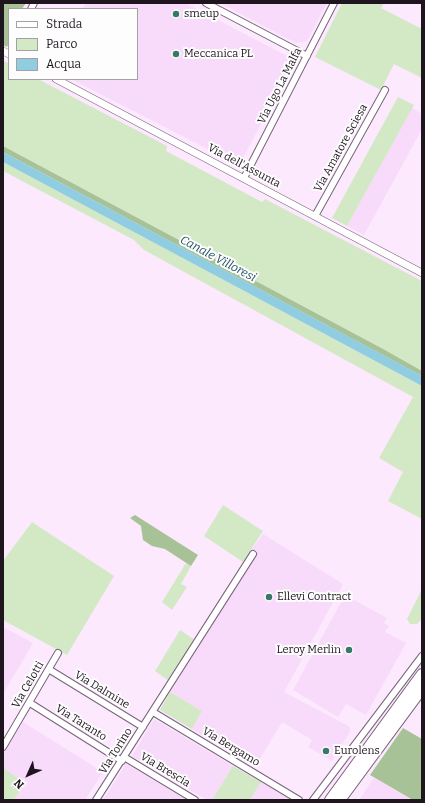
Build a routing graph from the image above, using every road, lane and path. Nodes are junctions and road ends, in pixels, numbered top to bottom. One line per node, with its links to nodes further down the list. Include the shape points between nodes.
1 (206, 3): 3 (street)
2 (334, 3): 3 (street, Via Ugo La Malfa)
3 (307, 56): 6 (street, Via Ugo La Malfa)
4 (58, 80): 6 (street, Via dell'Assunta)
5 (385, 90): 7 (street, Via Amatore Sciesa)
6 (244, 178): 7 (street, Via dell'Assunta)
7 (315, 216): 8 (street, Via dell'Assunta)
8 (422, 274)
9 (253, 554): 16 (street, Via Torino)
10 (58, 653): 12 (street, Via Celotti)
11 (422, 656): 25 (street)
12 (50, 670): 15 (street, Via Celotti); 17 (street, Via Dalmine)
13 (422, 674): 20 (highway)
14 (422, 689): 21 (highway)
15 (30, 703): 18 (street, Via Celotti); 19 (street, Via Taranto)
16 (153, 712): 17 (street, Via Torino); 24 (street, Via Bergamo)
17 (143, 727): 19 (street, Via Torino)
18 (3, 747)
19 (123, 759): 22 (street, Via Torino); 23 (street, Via Brescia)
20 (357, 764): 26 (highway); 27 (highway)
21 (354, 780): 28 (highway); 29 (highway, via 355,788)
22 (96, 800)
23 (195, 800)
24 (299, 800)
25 (313, 800)
26 (326, 800)
27 (330, 800)
28 (340, 800)
29 (346, 800)

